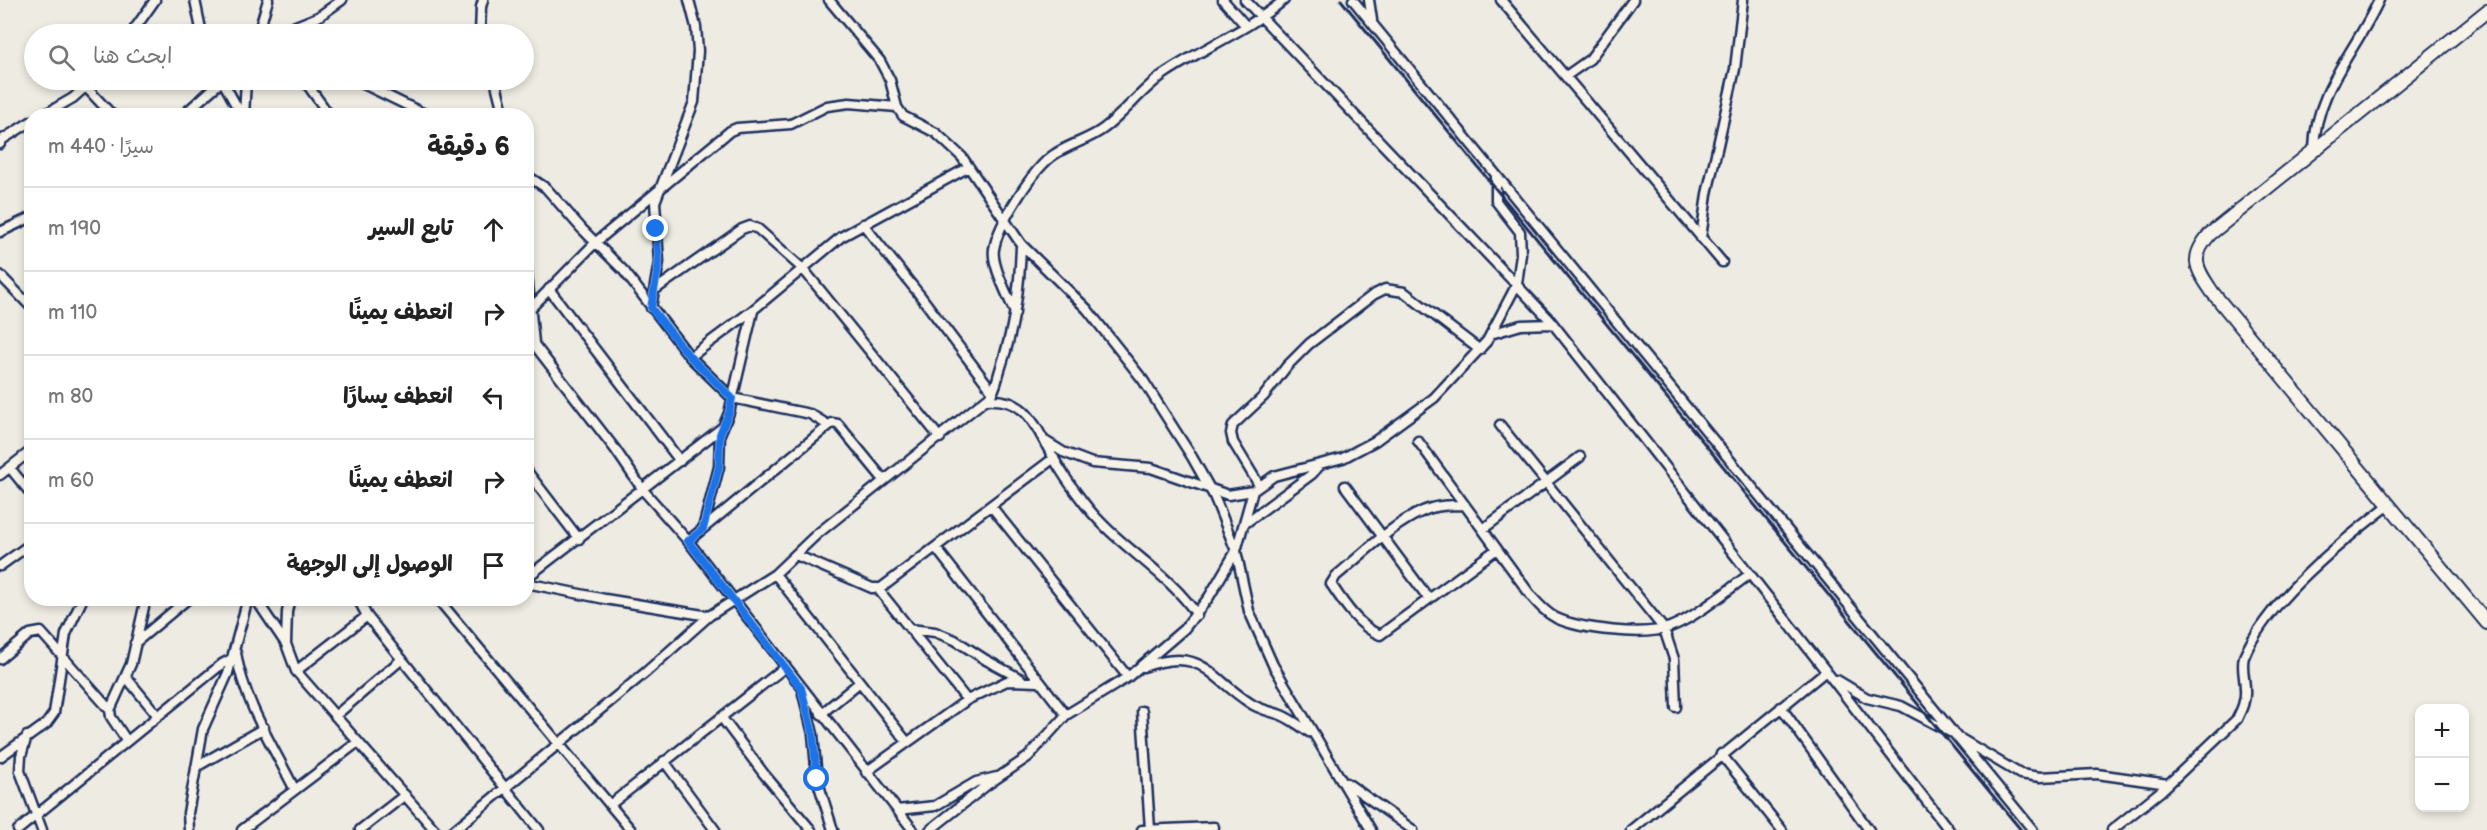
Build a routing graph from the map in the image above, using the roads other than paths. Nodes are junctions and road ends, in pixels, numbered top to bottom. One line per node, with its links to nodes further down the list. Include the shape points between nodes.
1 (155, 0): 20 (street)
2 (195, 0): 21 (street)
3 (268, 0): 22 (street)
4 (342, 0): 23 (street)
5 (483, 0): 24 (street)
6 (688, 0): 50 (street, via 697,35 694,102)
7 (829, 0): 35 (street, via 880,61)
8 (1223, 0): 25 (street)
9 (1245, 0): 18 (street)
10 (1284, 0): 18 (street)
11 (1353, 0): 19 (street)
12 (1369, 0): 19 (street)
13 (1501, 0): 26 (street)
14 (1632, 0): 26 (street, via 1590,59)
15 (1743, 0): 55 (street, via 1735,69)
16 (2379, 0): 46 (street, via 2325,99 2315,126)
17 (2487, 11): 46 (main road)
18 (1260, 18): 25 (street); 61 (street)
19 (1372, 23): 48 (street)
20 (138, 24)
21 (200, 24)
22 (262, 24)
23 (301, 24)
24 (480, 24)
25 (1246, 26): 52 (street, via 1162,75 1094,136 1047,159)
26 (1566, 76): 55 (street)
27 (82, 90): 36 (street)
28 (90, 90): 37 (street)
29 (212, 90): 38 (street)
30 (229, 90): 39 (street)
31 (245, 90): 40 (street)
32 (310, 90): 41 (street)
33 (376, 90): 42 (street)
34 (498, 90): 43 (street)
35 (897, 107): 47 (street, via 903,116 943,138); 50 (street, via 849,103 827,106 791,124 737,128)
36 (54, 108)
37 (106, 108)
38 (191, 108)
39 (239, 108)
40 (244, 108)
41 (324, 108)
42 (413, 108)
43 (502, 108)
44 (24, 127): 45 (street)
45 (0, 144)
46 (2314, 149): 99 (main road, via 2210,234 2198,251 2197,265 2213,293)
47 (969, 167): 52 (street); 53 (street)
48 (1496, 175): 61 (street, via 1497,205 1520,232); 161 (street)
49 (534, 180): 56 (street)
50 (658, 192): 56 (street); 62 (street, via 654,214 659,246)
51 (24, 221): 54 (street)
52 (1006, 222): 57 (street); 68 (street, via 994,252)
53 (863, 224): 59 (street, via 841,237); 74 (street)
54 (0, 232)
55 (1701, 238): 58 (street)
56 (596, 242): 63 (street); 66 (street)
57 (1022, 244): 68 (street); 97 (street, via 1087,309 1126,357)
58 (1722, 262)
59 (804, 270): 62 (street, via 769,237 750,226); 67 (street); 80 (street)
60 (2, 281): 64 (street)
61 (1517, 284): 69 (street); 70 (street)
62 (656, 288): 66 (street)
63 (549, 289): 65 (street); 86 (street)
64 (24, 301)
65 (534, 305)
66 (651, 308): 73 (street)
67 (753, 310): 73 (street); 75 (street)
68 (1015, 314): 74 (street)
69 (1552, 324): 70 (street, via 1521,325); 115 (street)
70 (1494, 333): 72 (street)
71 (534, 343): 96 (street)
72 (1480, 350): 87 (street, via 1418,411 1375,441); 95 (street, via 1404,292 1385,289 1373,295 1309,344 1233,425 1233,442)
73 (690, 357): 75 (street)
74 (993, 392): 76 (street)
75 (732, 398): 77 (street, via 810,414); 79 (street)
76 (986, 400): 80 (street); 81 (street, via 1001,399 1018,406)
77 (828, 425): 90 (street, via 838,424); 102 (street)
78 (1500, 425): 92 (street)
79 (723, 427): 86 (street); 102 (street, via 717,476)
80 (940, 438): 90 (street)
81 (1045, 441): 85 (street); 97 (street, via 1080,459 1151,468)
82 (1418, 441): 98 (street)
83 (24, 456): 88 (street)
84 (1580, 457): 92 (street)
85 (1054, 459): 100 (street); 128 (street, via 1105,528 1189,603)
86 (680, 460): 96 (street)
87 (1322, 464): 95 (street, via 1274,476); 101 (street)
88 (9, 468): 89 (street); 93 (street)
89 (0, 475)
90 (884, 480): 111 (street)
91 (534, 481): 105 (street)
92 (1546, 483): 103 (street); 133 (street)
93 (24, 486)
94 (1345, 486): 104 (street)
95 (1256, 488): 97 (street, via 1228,495); 101 (street)
96 (643, 490): 105 (street); 106 (street)
97 (1211, 490): 110 (street)
98 (1465, 505): 103 (street); 104 (street, via 1423,511)
99 (2389, 505): 131 (main road); 175 (street, via 2315,567 2267,615 2243,660 2246,690 2236,719)
100 (991, 506): 107 (street); 144 (street)
101 (1242, 525): 110 (street)
102 (703, 529): 106 (street)
103 (1483, 529): 109 (street)
104 (1383, 538): 118 (street); 118 (street, via 1331,584 1344,604 1373,633 1380,635)
105 (579, 539): 113 (street)
106 (688, 541): 119 (street)
107 (936, 548): 117 (street); 148 (street)
108 (24, 549): 112 (street)
109 (1497, 549): 118 (street); 133 (street, via 1532,597 1554,617 1596,628)
110 (1236, 551): 128 (street); 163 (street, via 1252,620)
111 (796, 555): 114 (street); 117 (street)
112 (0, 566)
113 (534, 572)
114 (775, 574): 119 (street); 147 (street)
115 (1750, 574): 133 (street); 143 (street)
116 (534, 585): 130 (street)
117 (878, 589): 132 (street)
118 (1429, 599)
119 (734, 601): 130 (street); 140 (street)
120 (79, 606): 137 (street, via 66,634)
121 (144, 606): 134 (street)
122 (179, 606): 134 (street)
123 (246, 606): 136 (street)
124 (260, 606): 135 (street)
125 (288, 606): 135 (street)
126 (359, 606): 129 (street)
127 (444, 606): 166 (street)
128 (1197, 615): 141 (street)
129 (367, 616): 139 (street); 142 (street)
130 (709, 616): 166 (street)
131 (2487, 624)
132 (909, 629): 146 (street, via 935,632 956,640); 150 (street)
133 (1664, 629): 151 (street, via 1674,659)
134 (135, 643): 145 (street)
135 (286, 645): 142 (street)
136 (234, 654): 156 (street); 160 (street); 171 (street, via 202,729)
137 (62, 658): 138 (street, via 36,632); 153 (street); 162 (street, via 54,713)
138 (0, 659)
139 (402, 659): 157 (street); 176 (street)
140 (784, 668): 149 (street); 159 (street)
141 (1137, 669): 144 (street); 163 (street, via 1157,663 1197,662 1250,703 1282,715)
142 (296, 672): 157 (street)
143 (1828, 673): 152 (street); 161 (street, via 1867,698 1901,706); 204 (street)
144 (1128, 676): 158 (street)
145 (126, 677): 153 (street); 156 (street)
146 (1024, 680): 148 (street); 150 (street, via 1008,681)
147 (860, 682): 155 (street); 167 (street)
148 (1040, 682): 158 (street)
149 (801, 688): 155 (street); 195 (street, via 813,734 817,779)
150 (967, 700): 167 (street)
151 (1676, 707)
152 (1780, 707): 168 (street); 203 (street)
153 (110, 710): 164 (street)
154 (1142, 711): 183 (street)
155 (821, 714): 172 (street)
156 (158, 716): 164 (street)
157 (334, 716): 165 (street)
158 (1066, 716): 173 (street, via 1040,747)
159 (722, 718): 170 (street); 194 (street)
160 (264, 728): 171 (street); 177 (street)
161 (1954, 734): 175 (street, via 2020,774 2097,774); 205 (street)
162 (28, 736): 169 (street); 181 (street, via 20,771)
163 (1314, 736): 174 (street)
164 (127, 741): 181 (street)
165 (358, 742): 177 (street); 178 (street)
166 (559, 742): 176 (street); 179 (street)
167 (908, 742): 172 (street)
168 (1721, 754): 201 (street); 202 (street)
169 (0, 757)
170 (664, 761): 179 (street); 193 (street)
171 (196, 767): 186 (street)
172 (866, 772): 180 (street)
173 (1000, 776): 180 (street, via 976,782 935,806); 197 (street)
174 (1342, 779): 199 (street); 200 (street)
175 (2168, 784): 206 (street)
176 (504, 787): 190 (street); 191 (street)
177 (295, 790): 187 (street)
178 (405, 795): 188 (street); 189 (street)
179 (611, 804): 192 (street)
180 (897, 810): 196 (street)
181 (37, 817): 184 (street); 185 (street)
182 (1214, 827): 183 (street)
183 (1150, 829): 198 (street)
184 (18, 830)
185 (42, 830)
186 (189, 830)
187 (242, 830)
188 (360, 830)
189 (435, 830)
190 (453, 830)
191 (539, 830)
192 (631, 830)
193 (715, 830)
194 (811, 830)
195 (833, 830)
196 (913, 830)
197 (930, 830)
198 (1142, 830)
199 (1371, 830)
200 (1413, 830)
201 (1631, 830)
202 (1782, 830)
203 (1869, 830)
204 (1949, 830)
205 (2033, 830)
206 (2112, 830)

